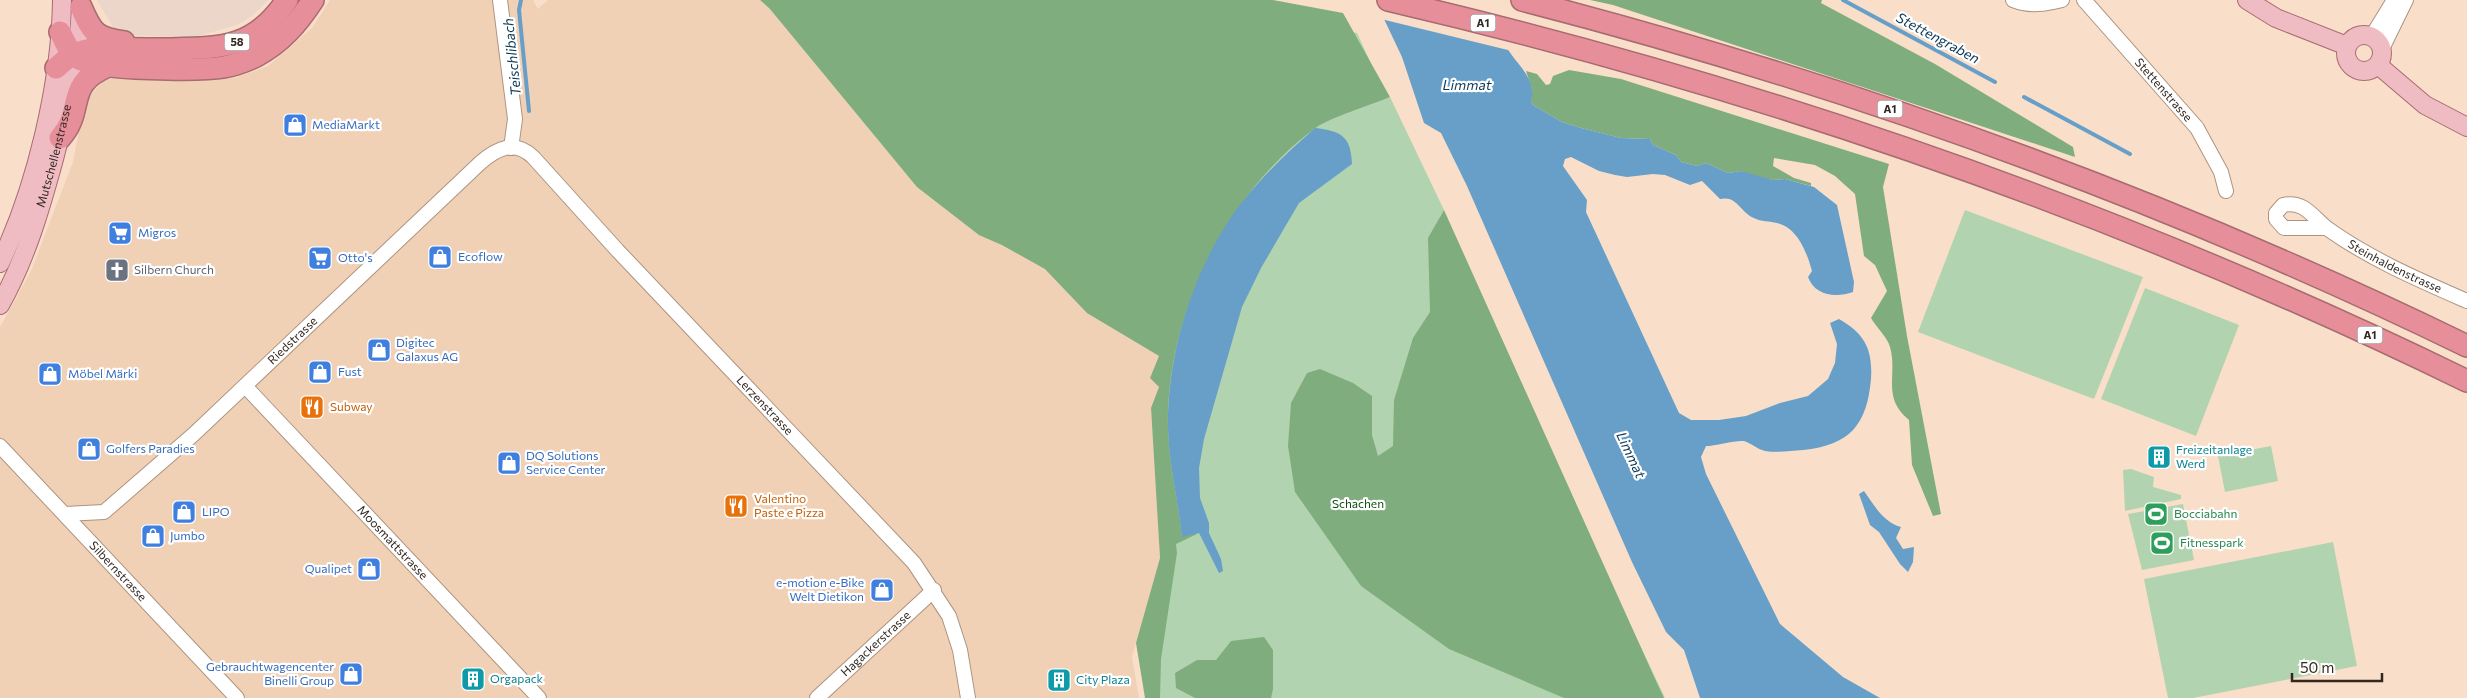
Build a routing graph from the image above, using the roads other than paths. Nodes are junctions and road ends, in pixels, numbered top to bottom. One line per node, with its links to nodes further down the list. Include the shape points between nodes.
1 (287, 0): 15 (highway, 58, via 273,19 245,39 208,49)
2 (313, 0): 18 (highway, via 296,24 273,46 235,64 208,69)
3 (500, 0): 21 (street, via 515,119)
4 (1388, 0): 28 (highway, A1, via 1578,47 1750,97 1908,149 2056,202 2218,268)
5 (1522, 0): 27 (highway, A1, via 1717,54 1886,108 2067,173 2265,253)
6 (2013, 0): 7 (street, via 2044,5)
7 (2062, 0)
8 (2084, 0): 22 (street, Stettenstrasse, via 2197,128)
9 (2247, 0): 14 (main road, via 2282,21)
10 (2394, 0): 16 (street)
11 (2406, 0): 16 (street)
12 (74, 2): 13 (main road); 15 (highway, 58, via 101,38); 17 (main road, Mutschellenstrasse)
13 (60, 32): 17 (highway)
14 (2347, 46): 16 (main road, via 2360,35); 16 (main road, via 2346,58 2357,70 2369,71)
15 (171, 49): 17 (highway, 58)
16 (2378, 50): 19 (main road, via 2425,105)
17 (71, 58): 18 (highway); 20 (main road, Mutschellenstrasse); 24 (main road, Mutschellenstrasse)
18 (108, 66): 20 (highway, via 94,72 82,83 69,128)
19 (2467, 127)
20 (60, 138): 26 (main road, Mutschellenstrasse, via 37,222)
21 (511, 148): 29 (street, Riedstrasse, via 497,149 480,163); 32 (street, Lerzenstrasse, via 527,151 533,157 914,563)
22 (2226, 191)
23 (2326, 228): 25 (street, Steinhaldenstrasse, via 2399,270)
24 (0, 263)
25 (2467, 301)
26 (0, 305)
27 (2467, 346)
28 (2467, 381)
29 (245, 386): 31 (street, Riedstrasse, via 104,512); 34 (street, Moosmattstrasse)
30 (0, 446): 31 (street, Silbernstrasse)
31 (65, 514): 33 (street, Silbernstrasse)
32 (934, 590): 35 (street, Hagackerstrasse); 36 (street, Lerzenstrasse, via 949,616)
33 (237, 698)
34 (539, 698)
35 (817, 698)
36 (968, 698)

